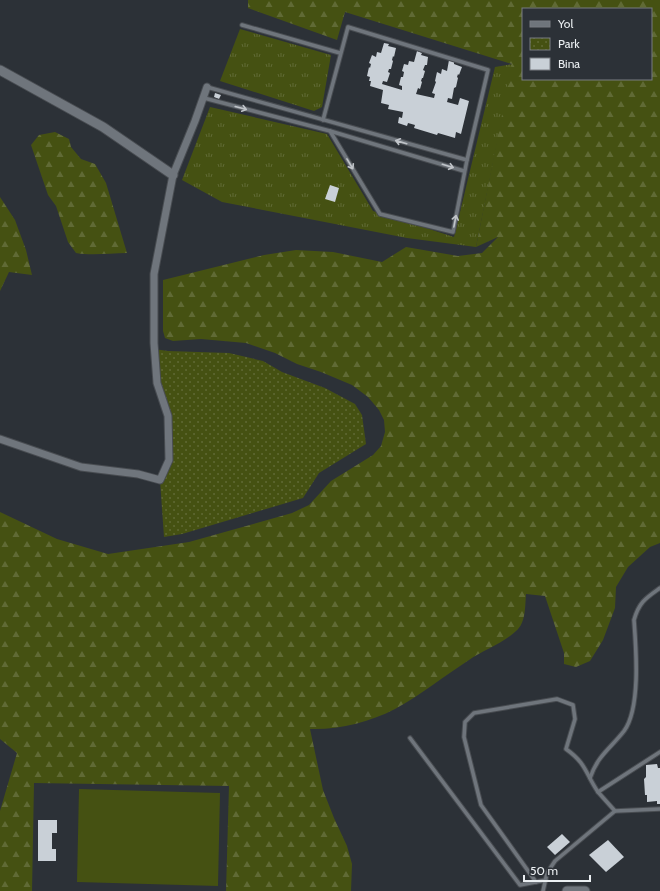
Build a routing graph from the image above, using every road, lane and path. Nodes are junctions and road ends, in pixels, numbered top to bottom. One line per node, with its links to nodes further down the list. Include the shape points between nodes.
1 (242, 25): 2 (lane)
2 (340, 53): 6 (lane); 8 (lane, via 348,27 488,70)
3 (0, 70): 10 (street, via 103,127)
4 (207, 87): 5 (street); 6 (lane)
5 (204, 98): 7 (lane, one-way to 7); 10 (street)
6 (322, 120): 8 (lane, one-way to 6)
7 (330, 131): 9 (lane, one-way to 9); 9 (lane, one-way to 9, via 380,214 453,232)
8 (466, 160): 9 (lane)
9 (464, 171)
10 (173, 175): 11 (street, via 154,274 157,383 168,416 169,460 160,480 138,474 81,467)
11 (0, 439)
12 (660, 588): 15 (lane, via 640,603 634,620 635,691 632,714 624,731 594,765)
13 (410, 738): 20 (lane, via 520,885)
14 (660, 752): 16 (lane)
15 (590, 778): 16 (lane); 20 (lane, via 583,764 566,750 575,720 573,705 557,699 549,700 474,713 465,722 464,737 481,805)
16 (598, 792): 18 (lane)
17 (660, 809): 18 (lane)
18 (615, 810): 19 (lane, via 555,861)
19 (546, 880): 20 (lane); 21 (lane)
20 (536, 882)
21 (543, 891)
22 (567, 891): 23 (street)
23 (585, 891)

